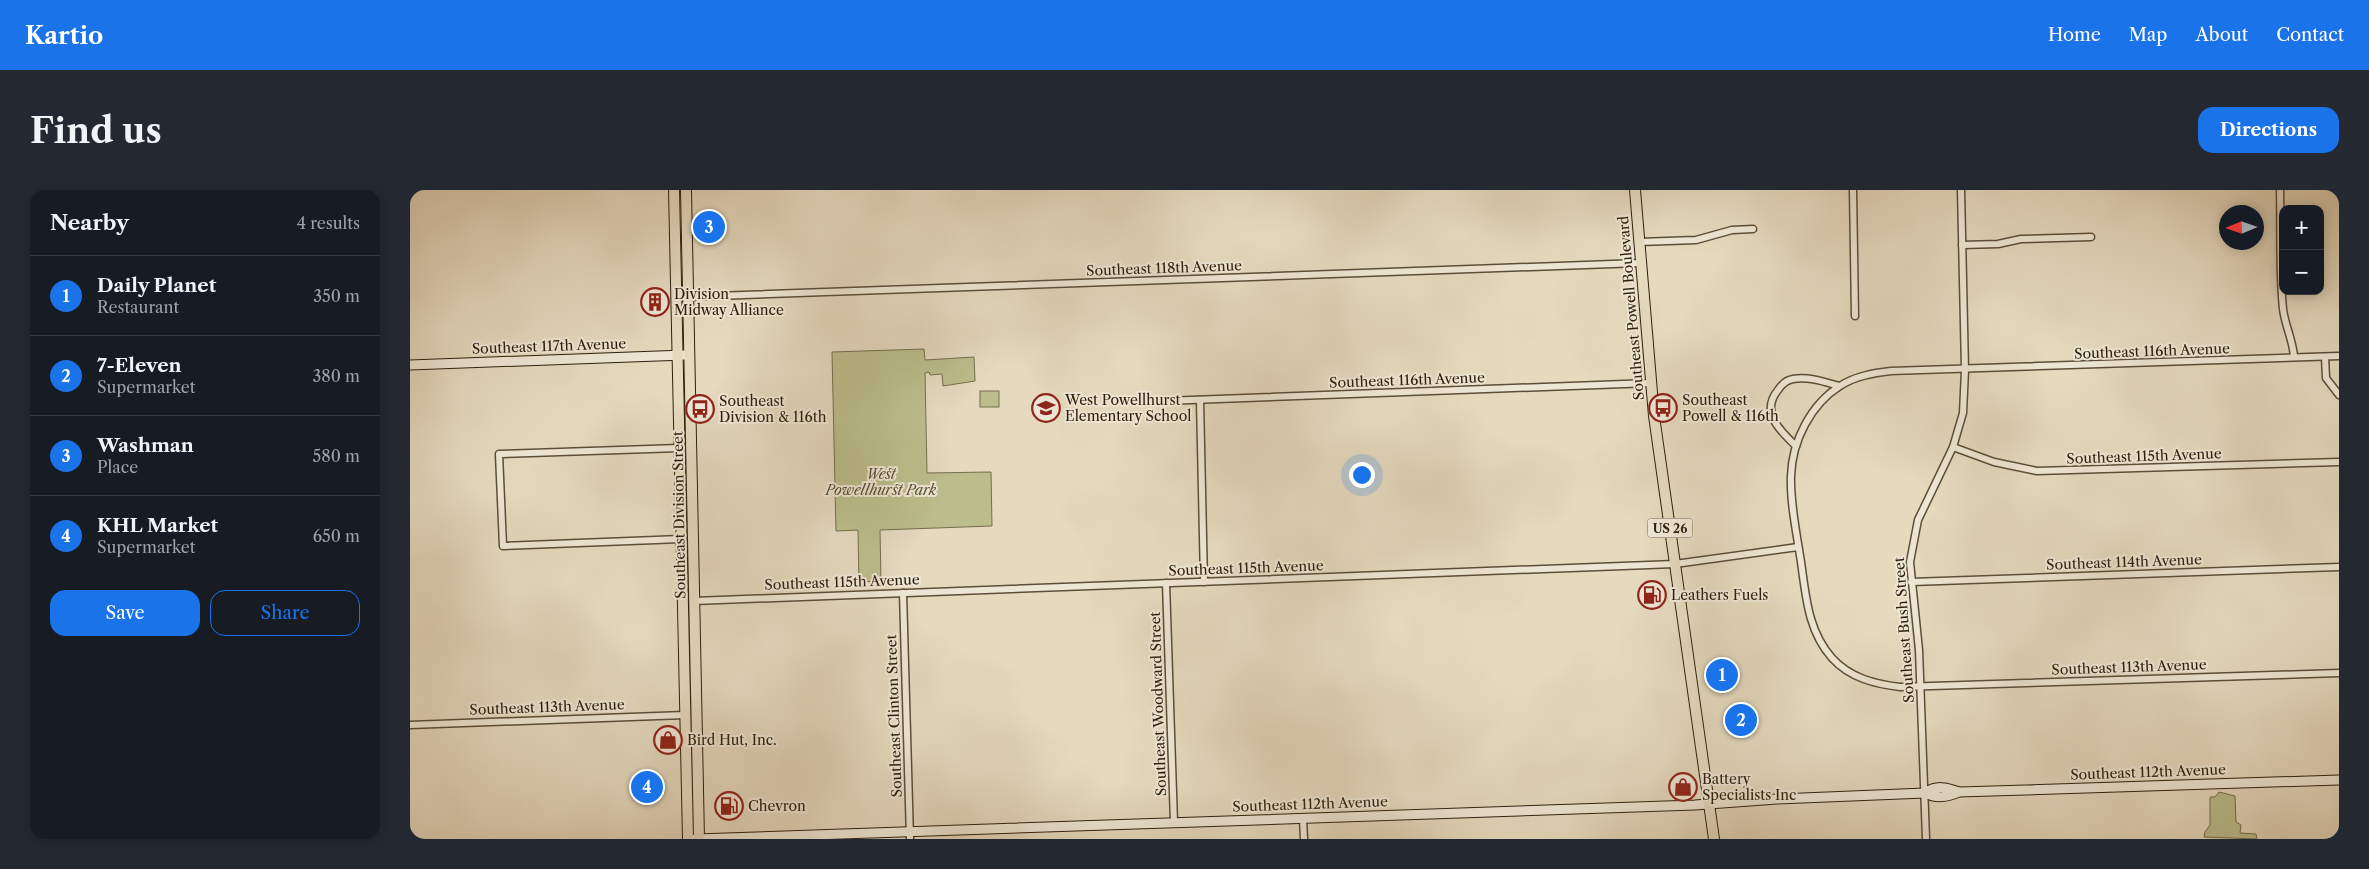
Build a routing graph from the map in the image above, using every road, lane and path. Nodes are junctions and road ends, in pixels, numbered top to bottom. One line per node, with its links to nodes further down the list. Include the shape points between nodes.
1 (674, 190): 7 (main road, Southeast Division Street)
2 (686, 190): 12 (main road, Southeast Division Street)
3 (1635, 190): 10 (main road, Southeast Powell Boulevard / US 26)
4 (1853, 190): 15 (street)
5 (1961, 190): 11 (street, Southeast Bush Street)
6 (2280, 190): 19 (street, via 2283,308)
7 (674, 206): 12 (main road, via 681,214); 16 (main road, Southeast Division Street)
8 (1753, 229): 10 (street, via 1732,230 1696,240)
9 (2091, 237): 11 (street)
10 (1639, 242): 13 (main road, Southeast Powell Boulevard / US 26)
11 (1962, 244): 22 (street, Southeast Bush Street)
12 (687, 248): 14 (main road, Southeast Division Street)
13 (1640, 263): 14 (street, Southeast 118th Avenue); 23 (main road, Southeast Powell Boulevard / US 26)
14 (688, 297): 17 (main road, Southeast Division Street)
15 (1855, 316)
16 (678, 355): 17 (main road, Southeast 117th Avenue); 21 (main road, Southeast 117th Avenue); 30 (main road, Southeast Division Street)
17 (689, 355): 40 (main road, Southeast Division Street)
18 (2339, 356): 20 (street, Southeast 116th Avenue)
19 (2294, 357): 20 (street, Southeast 116th Avenue); 22 (street, Southeast 116th Avenue)
20 (2324, 357): 25 (street, via 2326,378)
21 (410, 365)
22 (1965, 370): 24 (street, Southeast 116th Avenue, via 1881,372); 29 (street, Southeast Bush Street, via 1963,413)
23 (1651, 383): 26 (street, Southeast 116th Avenue); 34 (main road, Southeast Powell Boulevard / US 26)
24 (1839, 386): 28 (street, Southeast 113th Avenue, via 1815,410); 28 (street, via 1810,378 1795,378 1783,384 1774,395 1770,408 1774,423)
25 (2339, 395)
26 (1200, 400): 27 (street, Southeast 116th Avenue); 36 (street)
27 (1164, 401)
28 (1796, 446): 33 (street, Southeast 113th Avenue, via 1791,483)
29 (1953, 447): 31 (street, Southeast 115th Avenue, via 1994,462 2037,471); 37 (street, Southeast Bush Street, via 1918,520 1912,548)
30 (680, 448): 32 (main road, Southeast Division Street); 32 (street, via 499,454 503,546)
31 (2339, 462)
32 (681, 540): 43 (main road, Southeast Division Street)
33 (1798, 547): 34 (street, Southeast 115th Avenue); 42 (street, Southeast 113th Avenue, via 1810,618 1821,644 1832,658 1864,681)
34 (1675, 564): 36 (street, Southeast 115th Avenue); 47 (main road, Southeast Powell Boulevard / US 26)
35 (2339, 567): 37 (street, Southeast 114th Avenue)
36 (1204, 582): 38 (street, Southeast 115th Avenue)
37 (1911, 582): 42 (street, Southeast Bush Street)
38 (1166, 584): 39 (street, Southeast 115th Avenue); 49 (street, Southeast Woodward Street)
39 (903, 593): 40 (street, Southeast 115th Avenue); 50 (street, Southeast Clinton Street)
40 (694, 600): 52 (main road, Southeast Division Street)
41 (2339, 673): 42 (street, Southeast 113th Avenue)
42 (1921, 687): 46 (street, Southeast Bush Street)
43 (685, 715): 44 (street, Southeast 113th Avenue); 51 (main road, Southeast Division Street)
44 (410, 725)
45 (2339, 780): 46 (main road, Southeast 112th Avenue, via 1959,792 1932,788)
46 (1925, 794): 47 (main road, Southeast 112th Avenue, via 1777,798); 55 (street, Southeast Bush Street)
47 (1709, 804): 48 (main road, Southeast 112th Avenue); 54 (main road, Southeast Powell Boulevard / US 26)
48 (1303, 818): 49 (main road, Southeast 112th Avenue); 53 (street)
49 (1174, 823): 50 (main road, Southeast 112th Avenue)
50 (910, 835): 52 (main road, Southeast 112th Avenue)
51 (688, 839)
52 (698, 839)
53 (1304, 839)
54 (1714, 839)
55 (1926, 839)

